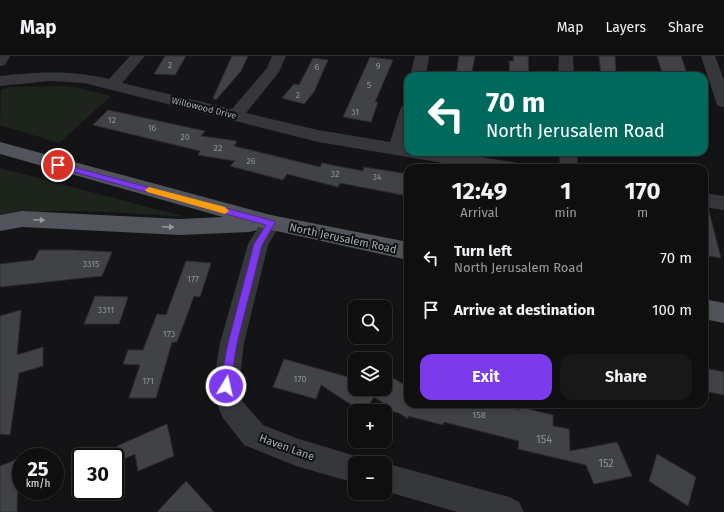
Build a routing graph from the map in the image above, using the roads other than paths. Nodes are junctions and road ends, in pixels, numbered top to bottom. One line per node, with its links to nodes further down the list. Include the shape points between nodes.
1 (3, 56): 7 (street)
2 (138, 56): 11 (street)
3 (280, 56): 13 (street, via 274,69)
4 (422, 56): 8 (street)
5 (566, 56): 9 (street)
6 (708, 56): 12 (street)
7 (0, 62)
8 (419, 72)
9 (566, 72)
10 (0, 81): 11 (street, Willowood Drive, via 50,76 84,78)
11 (112, 85): 13 (street, Willowood Drive)
12 (724, 102)
13 (235, 116): 15 (street, Willowood Drive, via 318,136)
14 (0, 148): 21 (main road, North Jerusalem Road)
15 (404, 151)
16 (437, 156): 17 (street, Willowood Drive)
17 (487, 164)
18 (708, 201): 19 (street)
19 (724, 203)
20 (0, 223): 21 (main road, one-way to 21, via 22,219 180,227)
21 (271, 223): 22 (main road, North Jerusalem Road); 25 (street, Haven Lane, via 258,244 232,343 226,386 232,409 254,434 296,452)
22 (404, 250)
23 (708, 310): 24 (main road)
24 (724, 313)
25 (348, 467)
26 (392, 479): 27 (street)
27 (509, 512)

